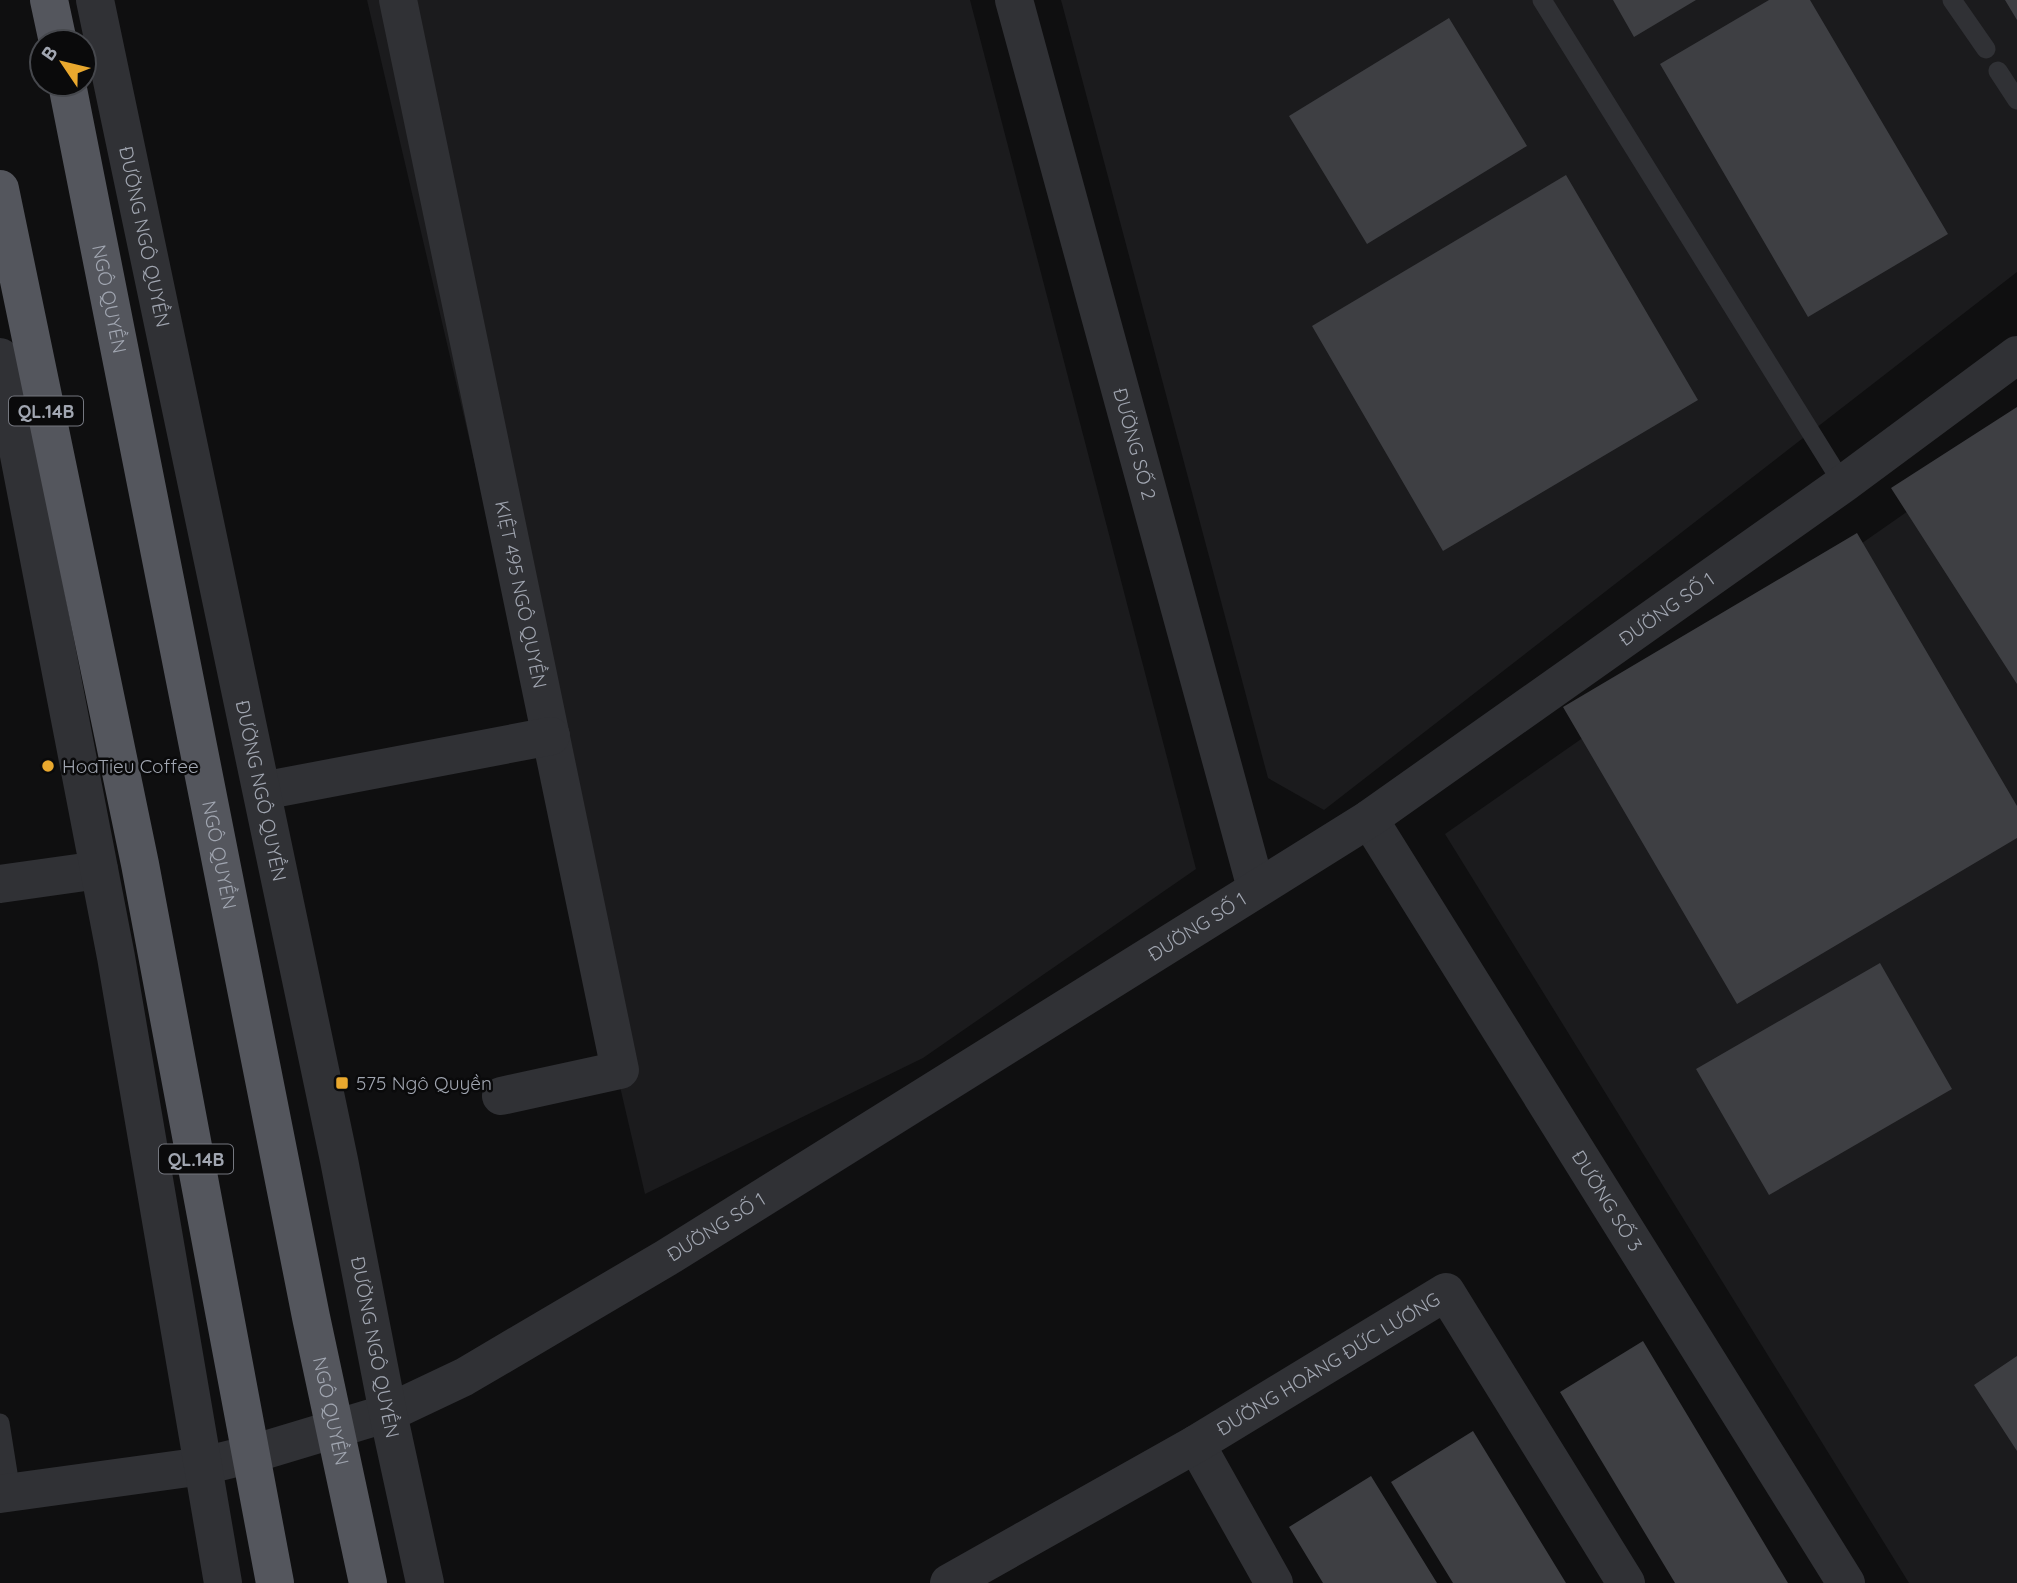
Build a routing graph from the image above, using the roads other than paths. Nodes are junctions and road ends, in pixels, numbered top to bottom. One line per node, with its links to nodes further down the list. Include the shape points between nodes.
1 (49, 0): 7 (highway)
2 (95, 0): 17 (street, ĐƯỜNG NGÔ QUYỀN)
3 (398, 0): 16 (street, KIỆT 495 NGÔ QUYỀN)
4 (1014, 0): 21 (street, ĐƯỜNG SỐ 2)
5 (1542, 0): 15 (lane)
6 (1952, 0): 8 (lane)
7 (55, 28)
8 (1986, 49)
9 (1998, 71): 11 (lane)
10 (69, 98): 25 (highway, NGÔ QUYỀN)
11 (2017, 100)
12 (0, 188): 27 (highway, QL.14B, via 140,864)
13 (2017, 355): 15 (street, ĐƯỜNG SỐ 1)
14 (1, 364): 19 (street)
15 (1843, 484): 18 (street, ĐƯỜNG SỐ 1)
16 (551, 736): 17 (street); 22 (street, KIỆT 495 NGÔ QUYỀN, via 620,1070)
17 (262, 791): 23 (street, ĐƯỜNG NGÔ QUYỀN)
18 (1369, 819): 21 (street, ĐƯỜNG SỐ 1); 37 (street, ĐƯỜNG SỐ 3)
19 (99, 870): 20 (street); 28 (street)
20 (0, 884)
21 (1256, 888): 23 (street, ĐƯỜNG SỐ 1, via 666,1258 464,1377)
22 (501, 1096)
23 (388, 1413): 25 (street, ĐƯỜNG SỐ 1); 33 (street, ĐƯỜNG NGÔ QUYỀN)
24 (0, 1423): 29 (lane)
25 (334, 1430): 27 (street, ĐƯỜNG SỐ 1); 32 (highway, NGÔ QUYỀN)
26 (1196, 1444): 34 (street, ĐƯỜNG HOÀNG ĐỨC LƯƠNG); 35 (street); 36 (street, ĐƯỜNG HOÀNG ĐỨC LƯƠNG, via 1446,1292)
27 (252, 1454): 28 (street, ĐƯỜNG SỐ 1); 31 (highway, QL.14B)
28 (204, 1466): 29 (street, ĐƯỜNG SỐ 1); 30 (street)
29 (6, 1493)
30 (223, 1583)
31 (275, 1583)
32 (368, 1583)
33 (425, 1583)
34 (949, 1583)
35 (1274, 1583)
36 (1626, 1583)
37 (1846, 1583)

